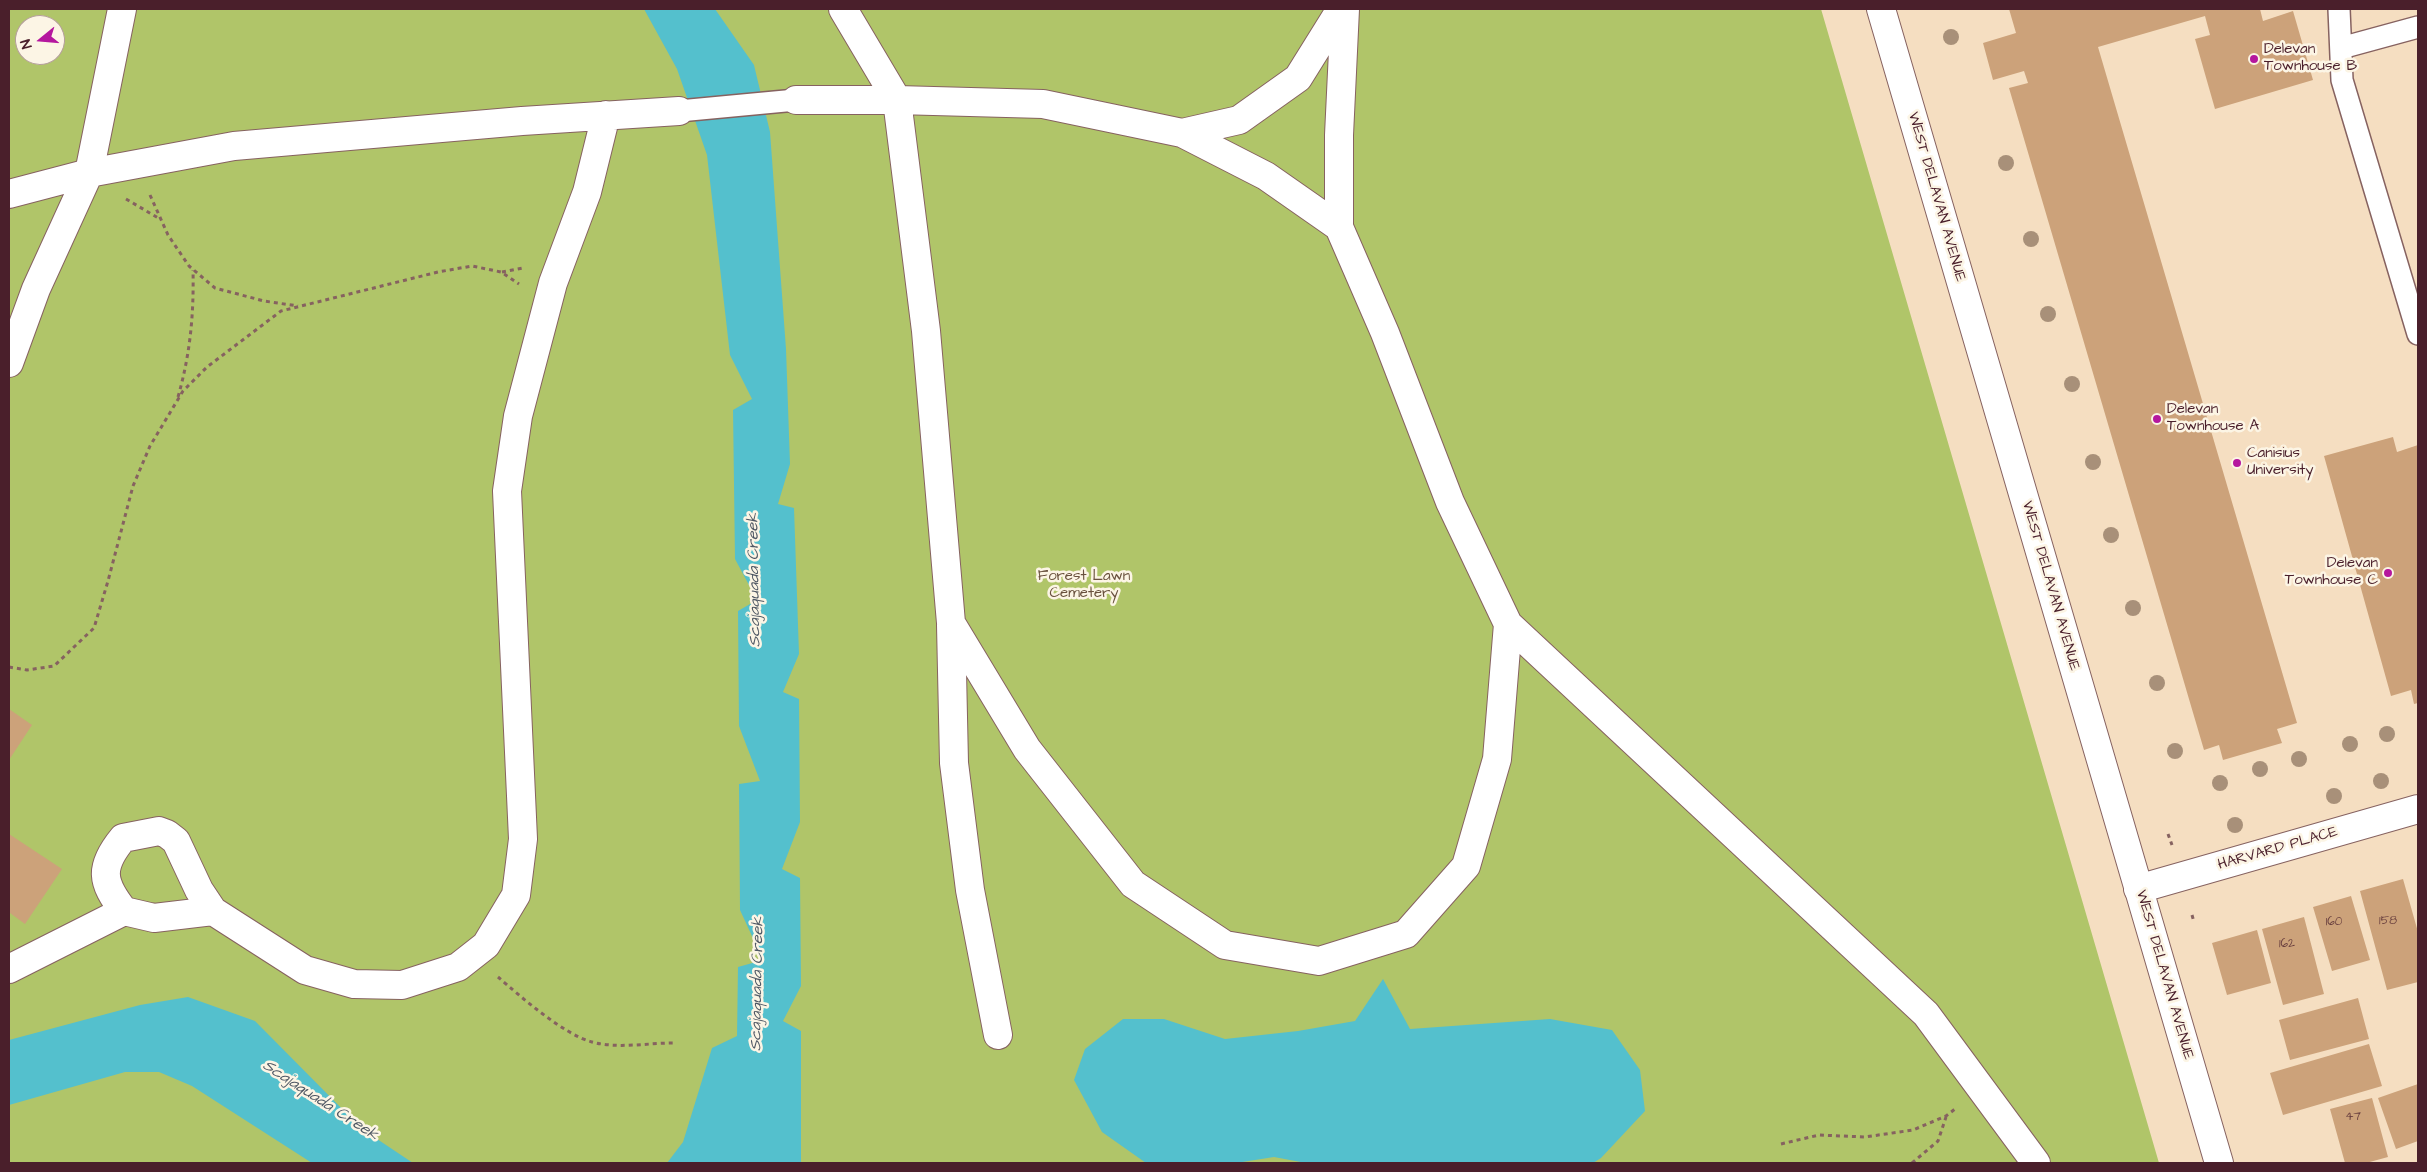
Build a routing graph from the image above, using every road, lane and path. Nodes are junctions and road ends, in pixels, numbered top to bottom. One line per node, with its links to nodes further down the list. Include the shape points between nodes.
1 (122, 9): 14 (street)
2 (843, 9): 9 (street)
3 (1343, 9): 12 (street, via 1298,78 1239,120); 16 (street)
4 (1881, 9): 29 (street, WEST DELAVAN AVENUE)
5 (2339, 9): 7 (lane)
6 (2418, 27): 7 (lane)
7 (2341, 48): 20 (lane, via 2342,80)
8 (796, 100): 9 (street); 10 (lane)
9 (897, 100): 12 (street, via 1043,104); 23 (street, via 926,331)
10 (679, 111): 11 (street)
11 (606, 115): 13 (street, via 234,146); 19 (street, via 587,192 553,283)
12 (1182, 133): 16 (street, via 1266,176)
13 (140, 164): 14 (street); 17 (path, via 168,235)
14 (89, 173): 15 (street); 21 (street, via 36,289)
15 (9, 194)
16 (1339, 226): 24 (street, via 1385,333 1450,502)
17 (193, 270): 18 (path, via 215,288 264,301); 22 (path, via 194,313)
18 (302, 306): 19 (path, via 472,266 502,272); 22 (path, via 281,311 206,367)
19 (546, 312): 34 (street, via 518,416 507,491 522,848 516,895 486,945)
20 (2418, 334)
21 (9, 362)
22 (177, 402): 25 (path, via 150,446 133,486 94,628 54,666 28,670)
23 (951, 623): 24 (street, via 1027,749 1133,884 1225,945 1319,961 1406,934 1466,866 1497,759); 36 (street, via 954,764 970,890)
24 (1508, 624): 38 (street, via 1926,1014)
25 (9, 667)
26 (2418, 809): 29 (street, HARVARD PLACE)
27 (2168, 834): 28 (path)
28 (2172, 847)
29 (2138, 889): 43 (street, WEST DELAVAN AVENUE)
30 (124, 911): 31 (street, via 154,918); 31 (street, via 107,886 104,872 110,853 123,838 159,832 176,841); 35 (street)
31 (213, 911): 34 (street, via 305,970 354,984 402,985 458,967)
32 (2192, 915): 33 (path)
33 (2194, 922)
34 (473, 955): 37 (path, via 561,1026 592,1042 619,1045)
35 (9, 969)
36 (998, 1035)
37 (673, 1043)
38 (1980, 1087): 39 (path); 42 (street)
39 (1946, 1116): 40 (path, via 1913,1130 1865,1136 1819,1135); 41 (path, via 1938,1141)
40 (1781, 1144)
41 (1912, 1163)
42 (2036, 1163)
43 (2219, 1163)

